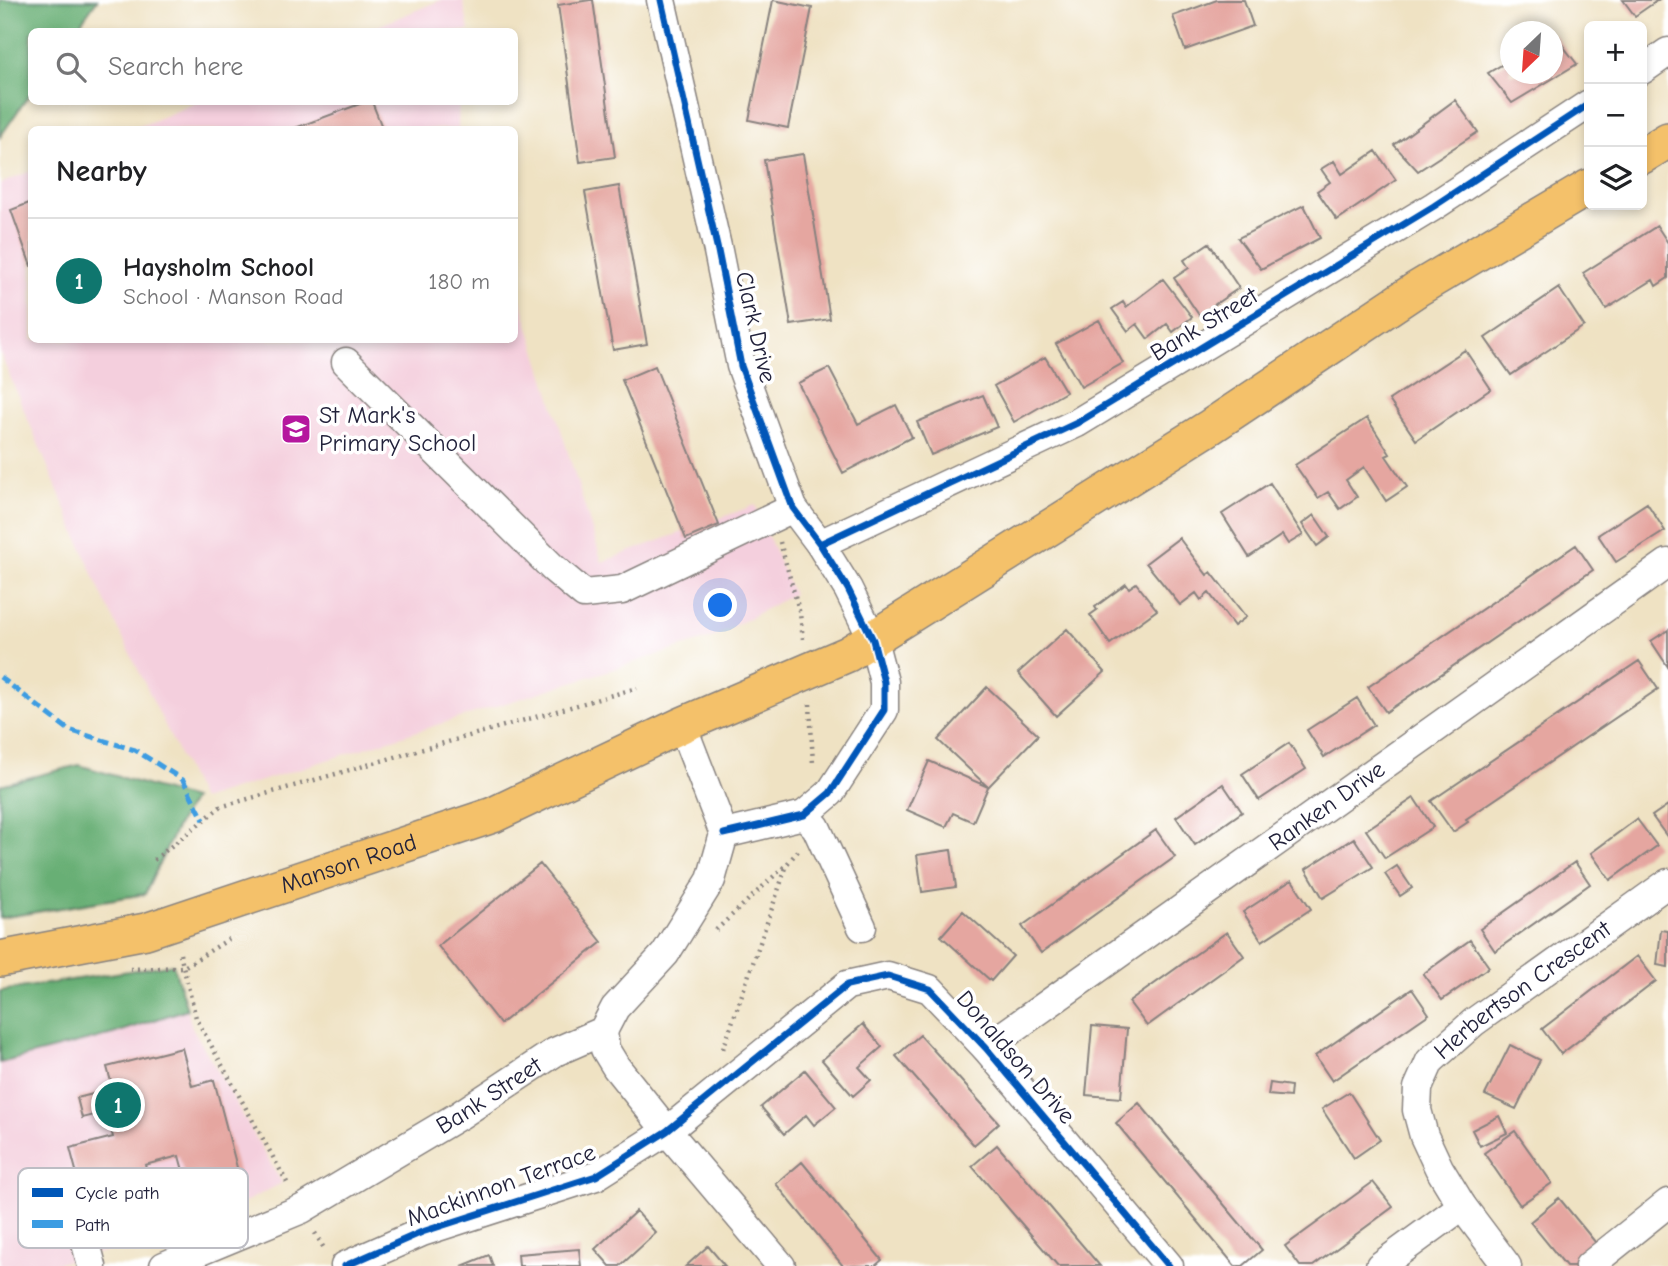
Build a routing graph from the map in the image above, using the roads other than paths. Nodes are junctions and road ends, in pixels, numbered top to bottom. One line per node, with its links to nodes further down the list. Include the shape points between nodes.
1 (661, 0): 9 (street, Clark Drive, via 741,366)
2 (1668, 52): 3 (street)
3 (1647, 67)
4 (1584, 107): 10 (street, Bank Street, via 1434,206 1077,423)
5 (1668, 140): 6 (main road)
6 (1647, 153)
7 (1584, 190): 12 (main road, via 1418,289)
8 (346, 362): 9 (street, via 584,594 622,590)
9 (793, 508): 10 (street, Clark Drive)
10 (820, 544): 12 (street, Clark Drive)
11 (1668, 563): 20 (street, Ranken Drive)
12 (873, 640): 13 (main road); 14 (street, via 884,682 884,710)
13 (682, 725): 15 (street); 18 (main road, Manson Road, via 493,814 407,844 146,930)
14 (810, 821): 15 (street); 17 (street)
15 (724, 834): 19 (street, via 711,880 665,954 615,1008)
16 (1668, 883): 23 (street, Herbertson Crescent, via 1474,1022 1430,1061 1418,1088 1417,1110 1424,1136)
17 (862, 927)
18 (0, 960)
19 (603, 1031): 21 (street, via 610,1058); 24 (street, Bank Street, via 555,1052 302,1209)
20 (986, 1048): 21 (street, Donaldson Drive, via 930,989 888,976 847,985); 31 (street, Donaldson Drive)
21 (667, 1131): 27 (street, Mackinnon Terrace, via 596,1177); 30 (street)
22 (1668, 1203): 34 (street)
23 (1462, 1206): 32 (street); 33 (street, Herbertson Crescent)
24 (248, 1231)
25 (88, 1248): 28 (street)
26 (208, 1248): 29 (street, Bank Street)
27 (336, 1260)
28 (93, 1266)
29 (164, 1266)
30 (781, 1266)
31 (1169, 1266)
32 (1380, 1266)
33 (1507, 1266)
34 (1589, 1266)

